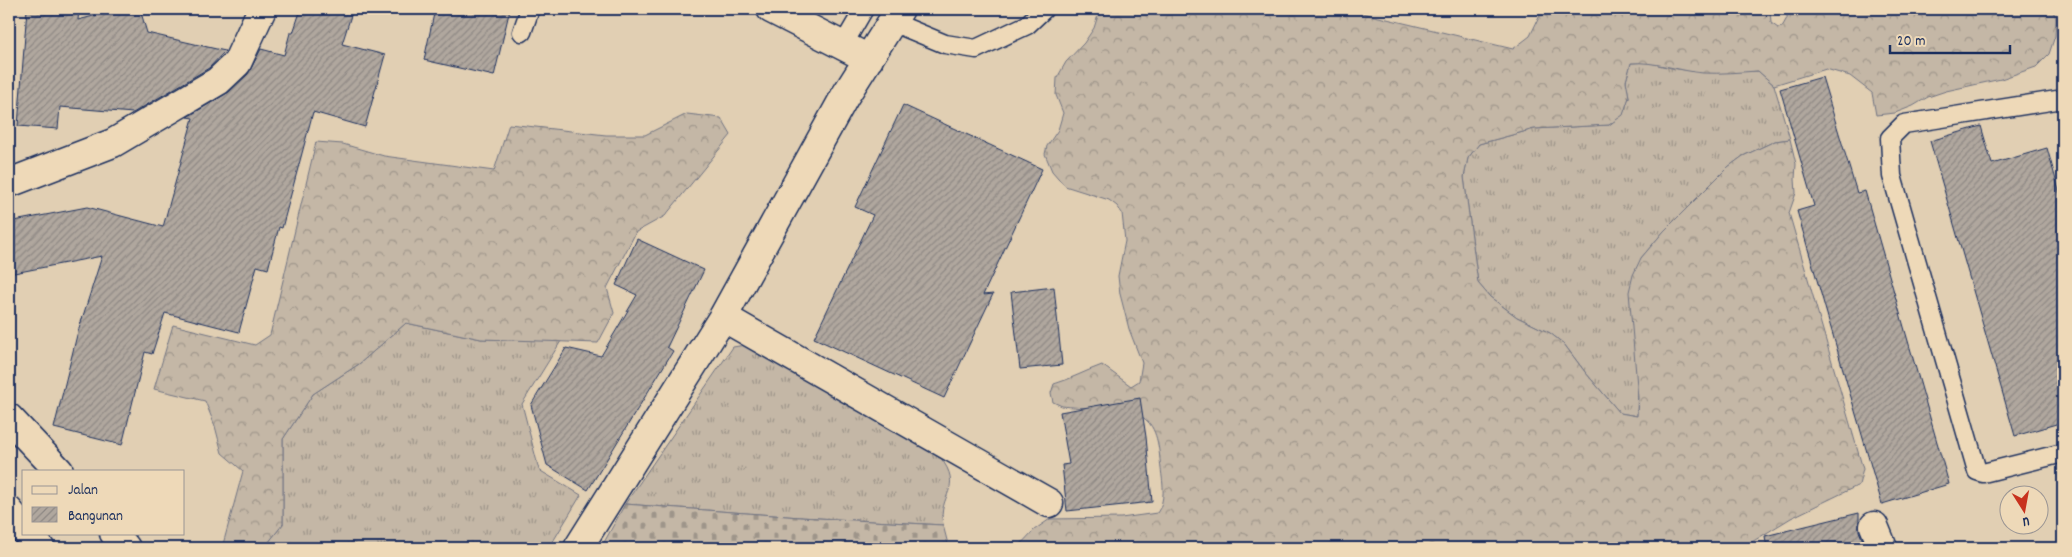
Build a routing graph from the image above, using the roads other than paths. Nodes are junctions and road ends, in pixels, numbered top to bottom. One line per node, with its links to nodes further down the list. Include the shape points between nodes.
1 (262, 9): 11 (main road, via 237,63 218,82 113,143)
2 (530, 9): 7 (lane)
3 (771, 9): 8 (main road)
4 (864, 9): 8 (lane)
5 (1044, 9): 6 (lane, via 1027,25 976,49 945,44)
6 (896, 15): 9 (main road)
7 (522, 32)
8 (843, 45): 9 (main road)
9 (869, 59): 12 (main road, via 845,96)
10 (2063, 99): 14 (lane, via 1904,124 1890,138 1892,176 1977,470 1983,473)
11 (9, 183)
12 (723, 316): 16 (main road); 23 (main road)
13 (9, 418): 15 (main road)
14 (2063, 452)
15 (58, 470)
16 (1049, 503)
17 (9, 511): 18 (main road)
18 (22, 527)
19 (28, 534): 21 (main road)
20 (115, 534): 22 (main road)
21 (40, 548)
22 (126, 548)
23 (578, 548)

